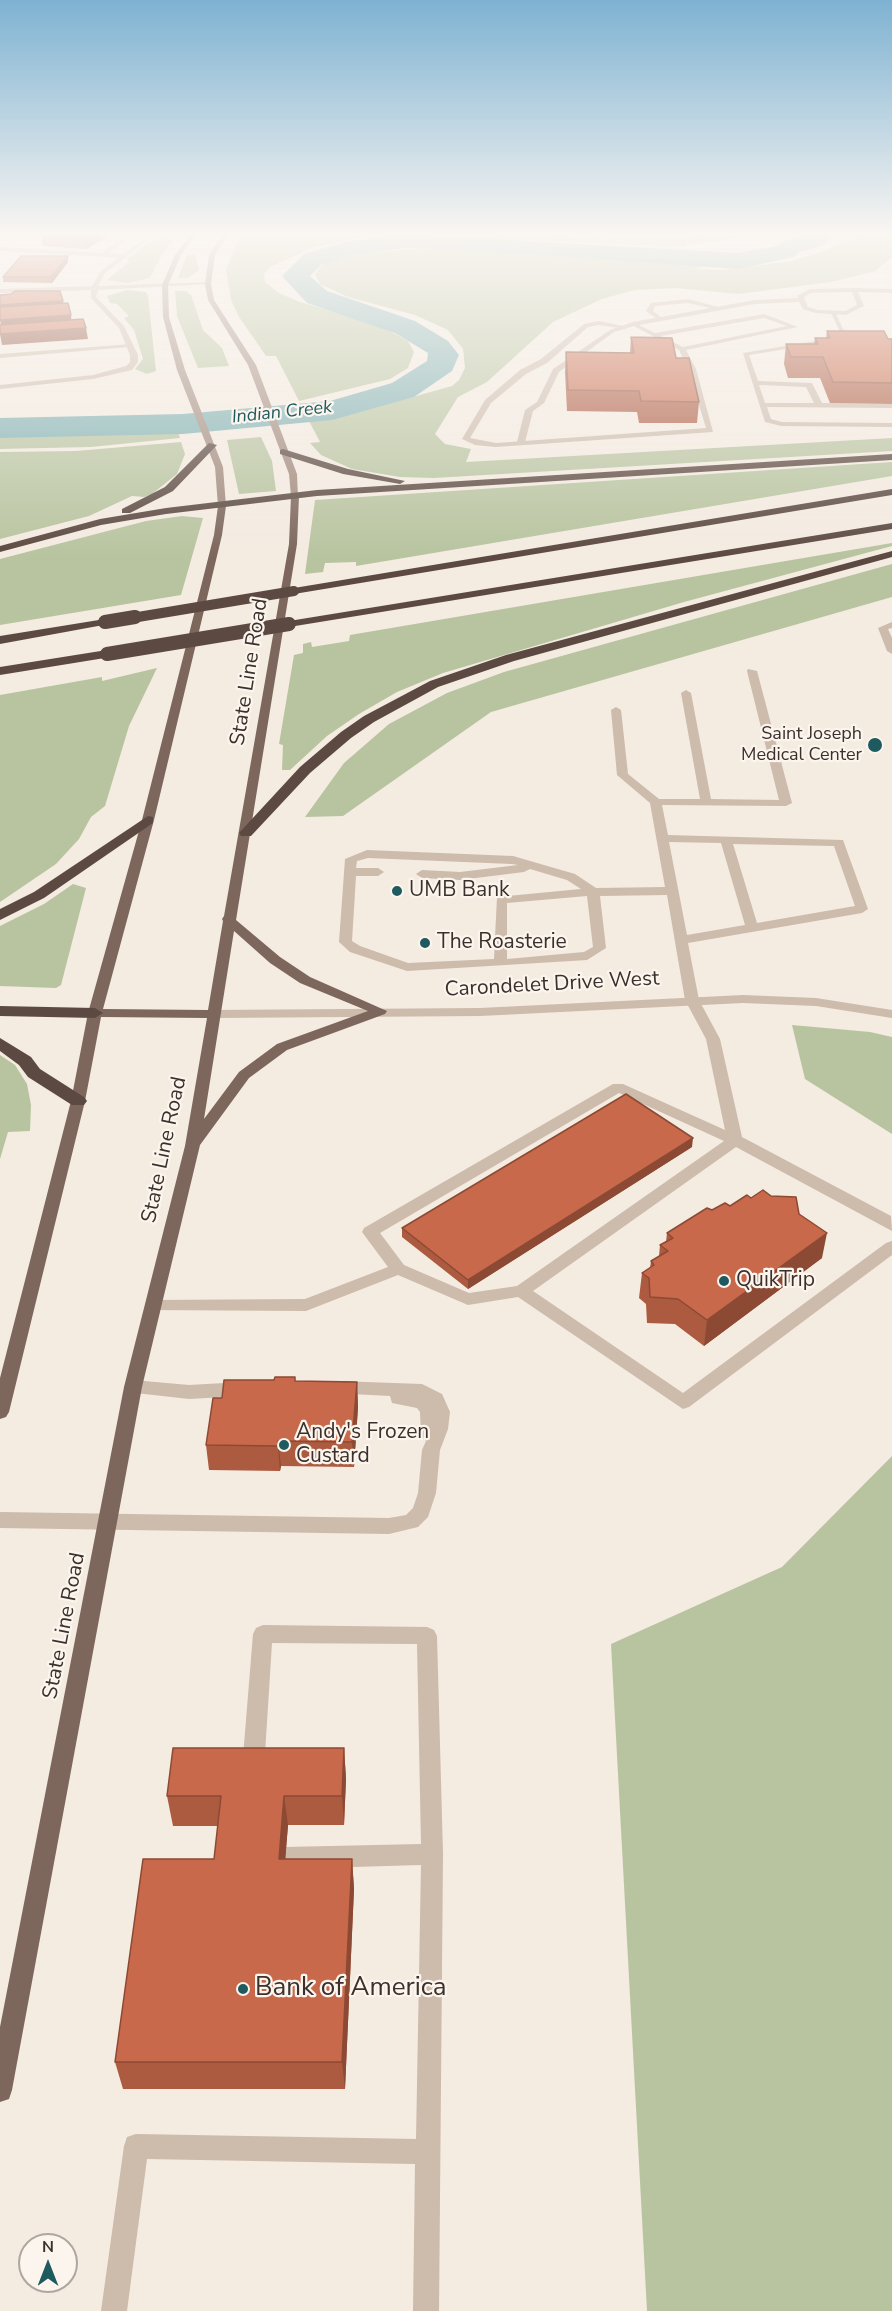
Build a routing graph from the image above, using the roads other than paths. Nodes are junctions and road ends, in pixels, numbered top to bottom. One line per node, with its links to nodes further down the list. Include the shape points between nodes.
1 (127, 341): 9 (street)
2 (173, 341): 19 (main road)
3 (237, 341): 20 (main road, State Line Road, via 252,365)
4 (568, 341): 18 (street, via 488,402 466,439 484,445)
5 (598, 341): 18 (street, via 556,371 540,403 529,410)
6 (666, 341): 10 (street)
7 (724, 341): 10 (street)
8 (828, 341): 12 (street, via 745,354)
9 (129, 345): 11 (street); 13 (street, via 134,362 129,368 93,377)
10 (682, 349): 18 (street, via 710,430)
11 (0, 356)
12 (755, 383): 14 (street); 15 (street, via 809,385)
13 (0, 387)
14 (762, 405): 15 (street); 17 (street, via 768,420 781,424)
15 (819, 405): 16 (street)
16 (892, 406)
17 (892, 425)
18 (521, 442)
19 (212, 445): 25 (main road, via 222,480); 26 (highway, via 169,489)
20 (283, 452): 22 (highway, via 364,476); 24 (main road, State Line Road, via 293,474)
21 (892, 457): 22 (highway)
22 (440, 486): 24 (highway)
23 (892, 492): 31 (highway, bridge)
24 (295, 496): 25 (highway); 40 (main road, State Line Road, via 293,544)
25 (222, 506): 26 (highway); 39 (main road)
26 (100, 522): 28 (highway)
27 (892, 526): 33 (highway, bridge)
28 (0, 549)
29 (892, 554): 40 (highway, via 510,658 434,684 346,735 305,770)
30 (892, 625): 32 (street, via 883,628)
31 (0, 640)
32 (892, 651)
33 (0, 671)
34 (752, 671): 38 (street, via 786,803)
35 (686, 693): 38 (street)
36 (616, 710): 37 (street, via 623,775)
37 (656, 802): 38 (street); 41 (street)
38 (706, 802)
39 (147, 820): 49 (highway, via 39,895); 57 (main road)
40 (246, 833): 50 (main road, State Line Road)
41 (663, 838): 42 (street); 47 (street)
42 (726, 840): 51 (street); 51 (street, via 839,843 862,909)
43 (536, 867): 44 (street, via 513,860 367,854 351,859); 46 (street, via 460,876); 48 (street, via 571,877)
44 (350, 872): 45 (street); 53 (street, via 345,942 355,949 407,968)
45 (378, 872)
46 (422, 874)
47 (672, 891): 48 (street); 52 (street)
48 (593, 892): 53 (street, via 501,900); 53 (street, via 600,948 587,956)
49 (0, 915)
50 (228, 919): 56 (main road, via 305,980); 58 (main road, State Line Road)
51 (752, 927): 52 (street)
52 (681, 940): 54 (street)
53 (500, 963)
54 (692, 1000): 56 (street, Carondelet Drive West, via 480,1012); 59 (street, Carondelet Drive West, via 816,1002); 62 (street, via 713,1039)
55 (0, 1011): 57 (highway)
56 (380, 1011): 58 (street, Carondelet Drive West); 63 (main road, via 315,1033 273,1054 244,1075)
57 (95, 1012): 58 (main road); 61 (main road)
58 (213, 1014): 63 (main road, State Line Road)
59 (892, 1014)
60 (0, 1043): 61 (highway, via 25,1061 34,1073)
61 (78, 1101): 72 (main road)
62 (735, 1140): 64 (street); 66 (street, via 618,1087 370,1232); 67 (street)
63 (192, 1146): 68 (main road, State Line Road)
64 (892, 1226)
65 (892, 1247): 67 (street, via 683,1401)
66 (398, 1269): 67 (street, via 468,1299); 68 (street, via 306,1305)
67 (521, 1291)
68 (153, 1306): 69 (main road, State Line Road)
69 (134, 1387): 70 (street); 74 (main road, State Line Road)
70 (259, 1393)
71 (326, 1393): 74 (street, via 422,1391 436,1399 441,1412 431,1450 428,1493 421,1512 411,1522 389,1526)
72 (0, 1412)
73 (0, 1520): 74 (street)
74 (107, 1523): 78 (main road, State Line Road)
75 (252, 1778): 76 (street, via 263,1634 427,1636)
76 (432, 1854): 77 (street); 79 (street)
77 (285, 1858)
78 (0, 2090)
79 (427, 2151): 80 (street, via 136,2146); 81 (street)
80 (114, 2311)
81 (426, 2311)

